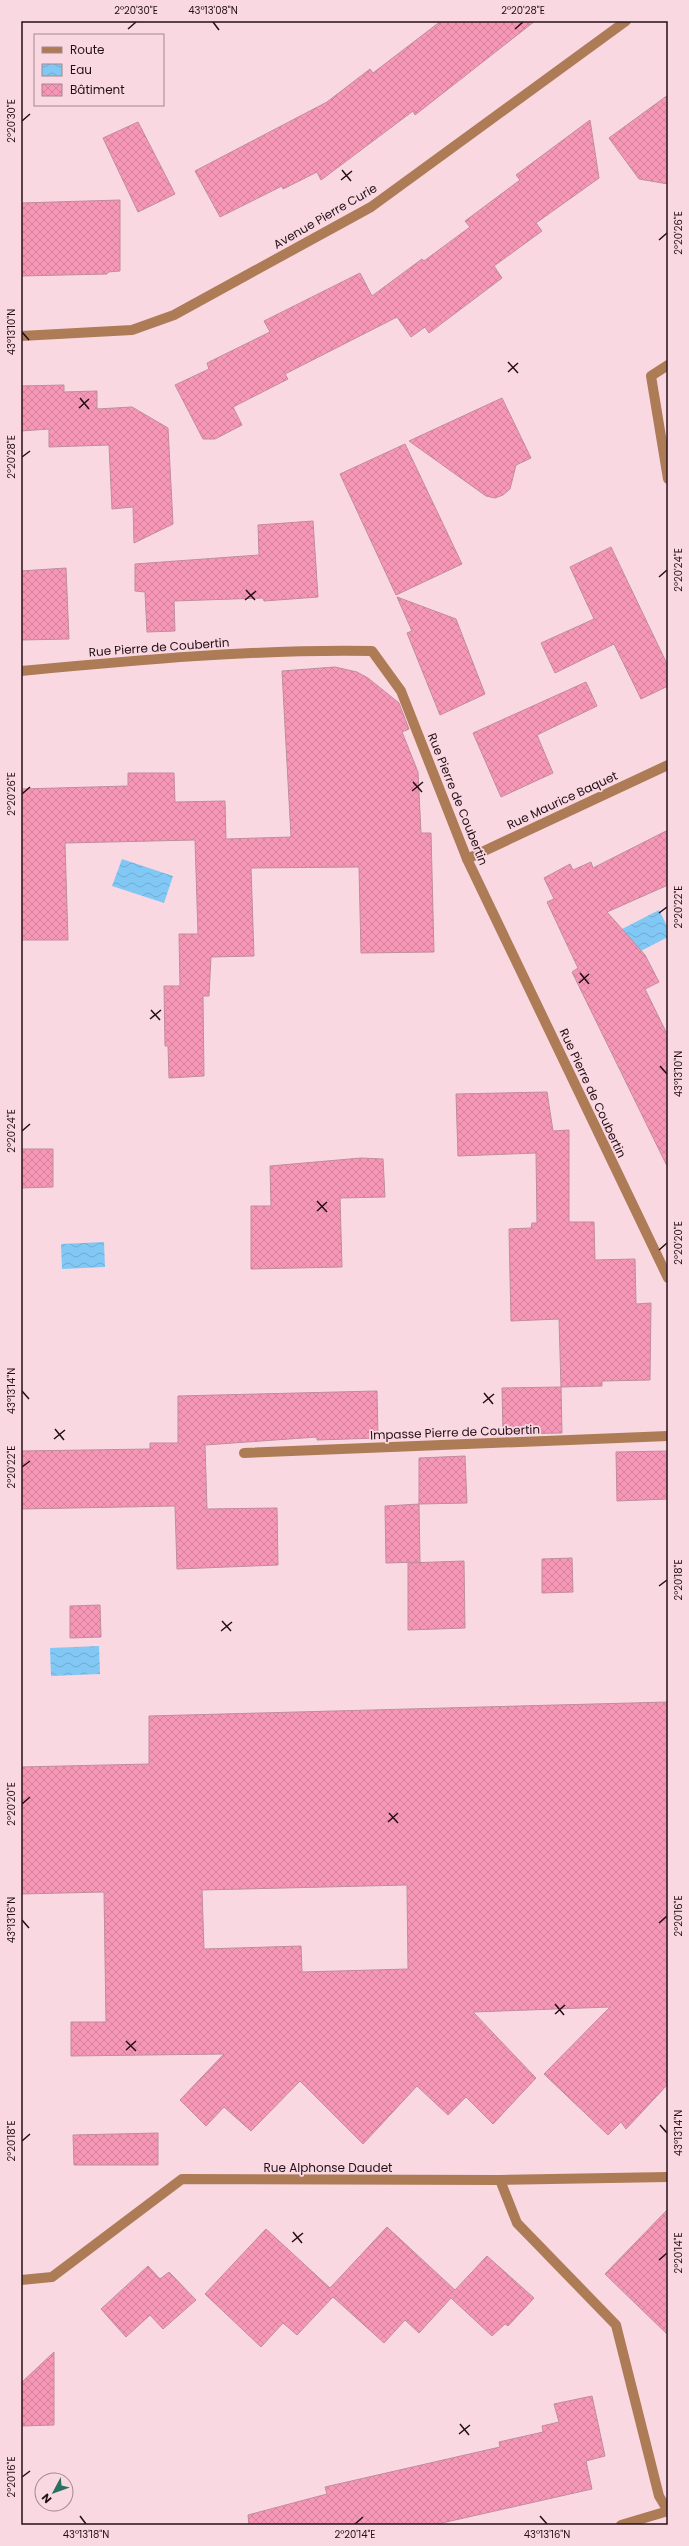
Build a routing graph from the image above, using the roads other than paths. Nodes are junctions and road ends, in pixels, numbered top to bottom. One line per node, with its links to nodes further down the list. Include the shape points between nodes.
1 (626, 21): 2 (street, Avenue Pierre Curie, via 371,207 174,315 132,330)
2 (21, 336)
3 (668, 365): 4 (street, via 651,376)
4 (668, 479)
5 (21, 672): 7 (street, Rue Pierre de Coubertin, via 129,661 326,650 372,651 401,691)
6 (668, 765): 7 (street, Rue Maurice Baquet)
7 (467, 859): 8 (street, Rue Pierre de Coubertin)
8 (668, 1278)
9 (668, 1436): 10 (street, Impasse Pierre de Coubertin)
10 (244, 1453)
11 (668, 2177): 12 (street, Rue Alphonse Daudet)
12 (500, 2180): 13 (street, Rue Alphonse Daudet, via 182,2179 52,2277); 14 (street, via 517,2223 616,2325 659,2496)
13 (21, 2280)
14 (668, 2511): 15 (street)
15 (621, 2525)

